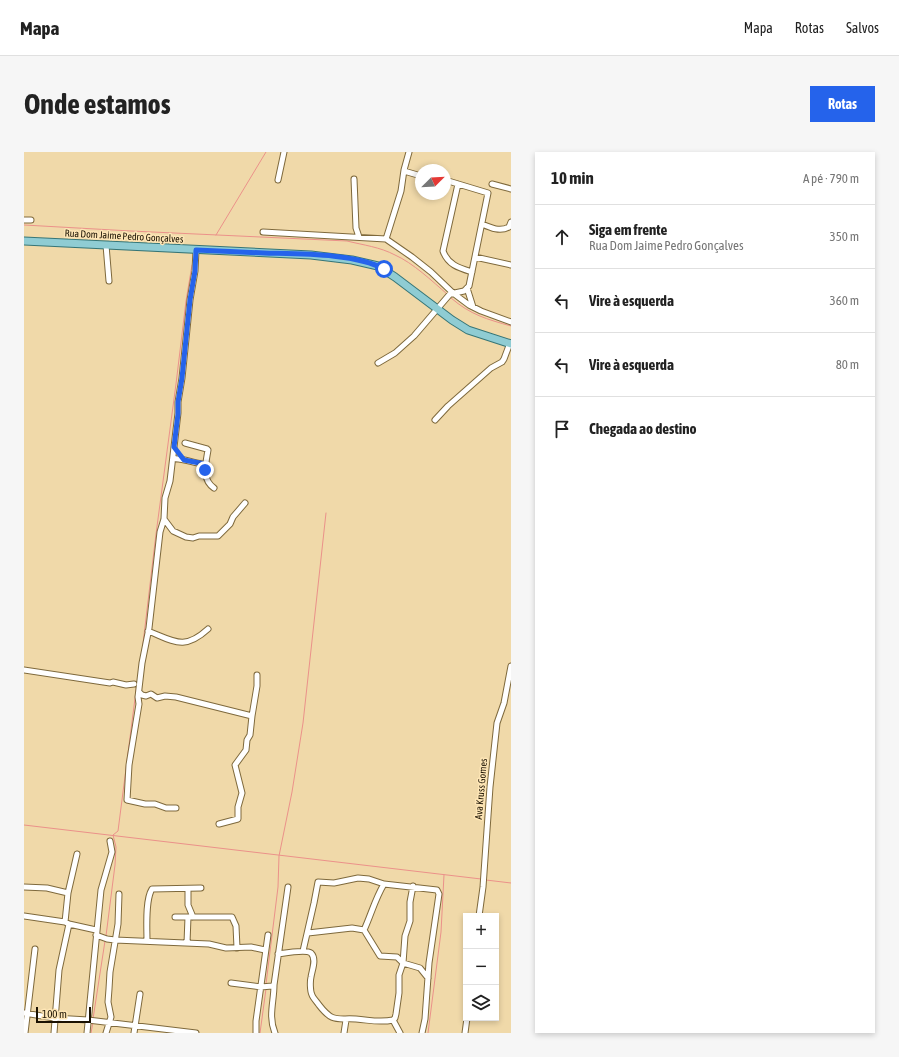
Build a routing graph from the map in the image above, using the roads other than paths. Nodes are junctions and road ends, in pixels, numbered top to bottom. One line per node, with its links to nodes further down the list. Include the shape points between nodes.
1 (284, 152): 6 (street)
2 (409, 152): 3 (street)
3 (404, 171): 4 (street); 17 (street, via 401,191)
4 (415, 174)
5 (354, 179): 16 (street, via 356,228)
6 (278, 180)
7 (451, 182): 8 (street)
8 (458, 184): 14 (street, via 488,193); 23 (street, via 443,251 452,264)
9 (492, 184): 10 (street)
10 (511, 189)
11 (24, 220): 12 (street)
12 (31, 220)
13 (511, 222): 14 (street, via 509,227 504,229)
14 (482, 224): 21 (street)
15 (263, 232): 16 (street)
16 (359, 237): 17 (street)
17 (386, 239): 26 (street, via 431,272)
18 (24, 241): 19 (main road, Rua Dom Jaime Pedro Gonçalves)
19 (106, 245): 20 (main road, Rua Dom Jaime Pedro Gonçalves); 24 (street)
20 (196, 250): 28 (main road, Rua Dom Jaime Pedro Gonçalves, via 311,255 372,264 384,269); 34 (street)
21 (475, 257): 22 (street); 23 (street)
22 (511, 265)
23 (472, 272): 25 (street)
24 (109, 281)
25 (467, 288): 26 (street); 27 (street)
26 (452, 294): 27 (street); 28 (street)
27 (473, 307): 29 (street)
28 (437, 309): 30 (main road, Rua Dom Jaime Pedro Gonçalves, via 468,330); 31 (street, via 414,336 395,353)
29 (511, 322)
30 (510, 344): 32 (street, via 502,362 491,368)
31 (378, 363)
32 (435, 420)
33 (185, 443): 37 (street, via 208,450)
34 (174, 447): 35 (street); 36 (street)
35 (173, 459): 36 (street); 40 (street, via 165,498)
36 (184, 460): 37 (street)
37 (205, 464): 38 (street, via 207,480)
38 (214, 488)
39 (245, 503): 40 (street, via 218,536 186,537 173,530)
40 (164, 519): 42 (street, via 160,532)
41 (208, 629): 42 (street, via 188,642 173,642)
42 (148, 631): 47 (street)
43 (511, 666): 61 (street, Ava Kruss Gomes, via 504,703 497,723)
44 (24, 670): 46 (street, via 126,685)
45 (257, 675): 48 (street)
46 (134, 684)
47 (139, 692): 48 (street, via 157,698 176,697); 49 (street, via 127,800)
48 (252, 716): 50 (street, via 246,750 235,765 242,793 238,819)
49 (176, 808)
50 (219, 824)
51 (110, 840): 67 (street, via 112,855 102,884)
52 (77, 854): 59 (street)
53 (384, 884): 54 (street); 66 (street, via 377,895); 68 (street, via 358,878 334,883 318,882)
54 (413, 886): 78 (street); 79 (street, via 439,891)
55 (24, 887): 59 (street, via 47,888)
56 (288, 887): 77 (street)
57 (201, 888): 58 (street)
58 (188, 889): 64 (street); 71 (street, via 152,889 147,912)
59 (68, 893): 65 (street)
60 (119, 894): 70 (street)
61 (479, 913)
62 (24, 916): 65 (street)
63 (175, 917): 64 (street)
64 (191, 917): 72 (street); 73 (street, via 232,917 236,926)
65 (67, 923): 67 (street); 85 (street)
66 (364, 930): 68 (street, via 352,928); 78 (street, via 380,956 397,956)
67 (96, 932): 70 (street, via 106,939); 88 (street)
68 (308, 933): 76 (street)
69 (268, 935): 75 (street)
70 (115, 940): 71 (street); 90 (street, via 108,997 111,1013)
71 (147, 942): 72 (street)
72 (187, 943): 73 (street)
73 (237, 948): 75 (street, via 252,947)
74 (35, 949): 84 (street, via 32,987)
75 (265, 950): 82 (street)
76 (303, 951): 77 (street); 86 (street, via 312,955 312,995 328,1016)
77 (278, 954): 81 (street)
78 (403, 963): 79 (street, via 420,968); 87 (street)
79 (428, 978): 103 (street)
80 (231, 983): 82 (street)
81 (274, 985): 82 (street); 100 (street, via 271,1007)
82 (261, 987): 99 (street)
83 (140, 994): 91 (street)
84 (25, 1013): 85 (street); 93 (street)
85 (54, 1018): 88 (street); 94 (street)
86 (346, 1020): 87 (street); 101 (street)
87 (393, 1020): 102 (street)
88 (91, 1021): 90 (street); 95 (street)
89 (466, 1021): 104 (street)
90 (109, 1023): 91 (street); 96 (street)
91 (135, 1026): 92 (street); 97 (street)
92 (174, 1032): 98 (street)
93 (25, 1033)
94 (54, 1033)
95 (87, 1033)
96 (106, 1033)
97 (134, 1033)
98 (196, 1033)
99 (256, 1033)
100 (276, 1033)
101 (344, 1033)
102 (400, 1033)
103 (422, 1033)
104 (465, 1033)

